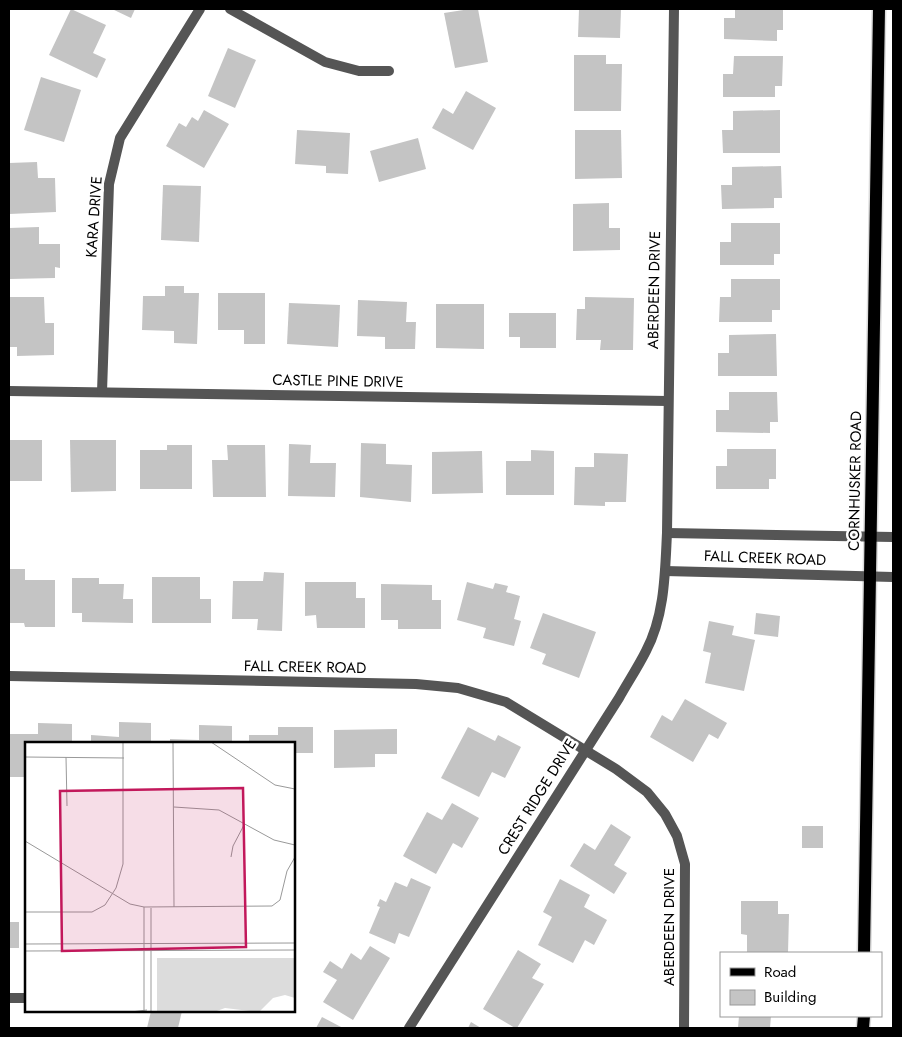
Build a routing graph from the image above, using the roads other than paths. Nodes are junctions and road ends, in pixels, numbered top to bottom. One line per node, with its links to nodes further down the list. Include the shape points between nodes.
1 (200, 9): 7 (street, KARA DRIVE, via 120,138 109,184)
2 (230, 9): 5 (street, via 325,62 359,71)
3 (674, 9): 8 (street, ABERDEEN DRIVE)
4 (878, 9): 10 (main road, CORNHUSKER ROAD)
5 (389, 71)
6 (9, 391): 7 (street, CASTLE PINE DRIVE)
7 (102, 392): 8 (street, CASTLE PINE DRIVE)
8 (668, 401): 9 (street, ABERDEEN DRIVE)
9 (667, 533): 10 (street, FALL CREEK ROAD); 12 (street, ABERDEEN DRIVE)
10 (870, 536): 11 (street, FALL CREEK ROAD); 13 (main road, CORNHUSKER ROAD)
11 (893, 537)
12 (665, 571): 13 (street, FALL CREEK ROAD); 16 (street, CREST RIDGE DRIVE, via 662,599 647,650)
13 (869, 576): 14 (street, FALL CREEK ROAD); 17 (main road, CORNHUSKER ROAD)
14 (893, 577)
15 (9, 676): 16 (street, FALL CREEK ROAD, via 416,684 458,688 506,702)
16 (585, 749): 20 (street, CREST RIDGE DRIVE); 21 (street, ABERDEEN DRIVE, via 647,792 677,836 685,864 687,894)
17 (864, 952)
18 (9, 998): 19 (street)
19 (25, 998)
20 (409, 1028)
21 (684, 1028)

